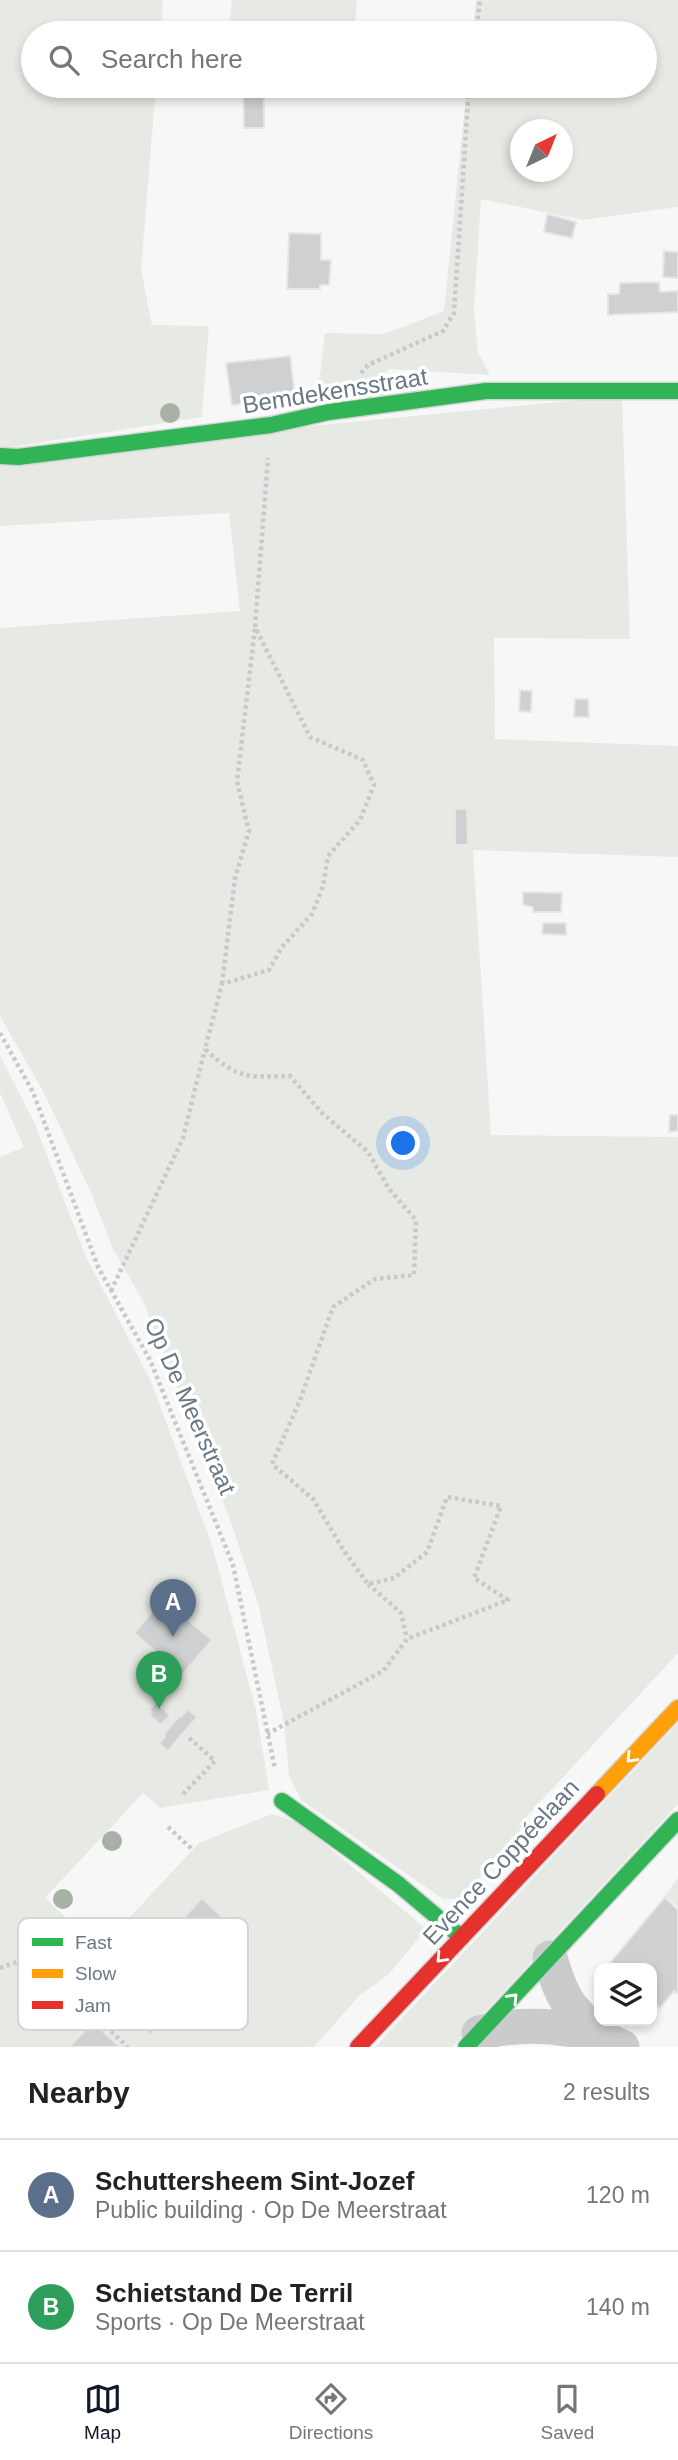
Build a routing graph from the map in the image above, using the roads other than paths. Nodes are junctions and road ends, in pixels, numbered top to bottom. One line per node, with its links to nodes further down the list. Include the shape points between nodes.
1 (678, 391): 2 (street, Bemdekensstraat, via 486,391 329,412 271,425)
2 (0, 456)
3 (678, 1708): 6 (street, Evence Coppéelaan, one-way to 6)
4 (282, 1801): 6 (street, via 398,1884)
5 (678, 1820): 7 (street)
6 (461, 1937): 10 (street, Evence Coppéelaan, one-way to 10)
7 (550, 1958): 8 (street, one-way to 7); 9 (street, via 561,1994 577,2017)
8 (473, 2040): 9 (street, via 504,2027 532,2025 567,2028)
9 (614, 2043)
10 (358, 2047)

